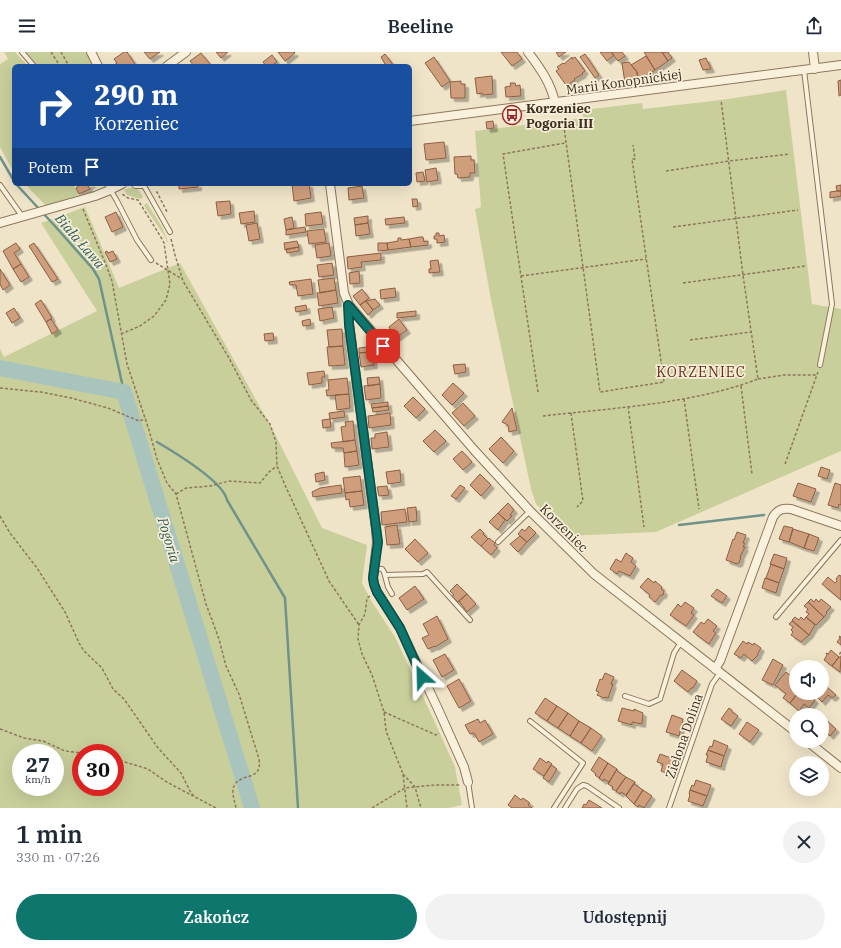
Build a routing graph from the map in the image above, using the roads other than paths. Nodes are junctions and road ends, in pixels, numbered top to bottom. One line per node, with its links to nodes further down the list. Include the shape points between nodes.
1 (22, 52): 6 (lane)
2 (90, 52): 7 (street)
3 (186, 52): 8 (street)
4 (528, 52): 12 (street, via 546,78)
5 (813, 52): 10 (street)
6 (32, 64)
7 (97, 64)
8 (170, 64)
9 (841, 65): 10 (street, Marii Konopnickiej)
10 (815, 69): 11 (street, Marii Konopnickiej)
11 (804, 70): 12 (street, Marii Konopnickiej); 23 (lane, via 832,304)
12 (555, 103): 13 (street, Marii Konopnickiej)
13 (412, 121)
14 (0, 185): 18 (lane)
15 (143, 186): 20 (lane)
16 (330, 186): 22 (street, via 344,293)
17 (108, 187): 18 (street, via 94,196); 21 (lane)
18 (22, 216): 19 (street)
19 (0, 223)
20 (170, 232)
21 (151, 260)
22 (348, 305): 24 (street, Korzeniec); 28 (street, via 378,542)
23 (820, 365)
24 (530, 511): 27 (lane); 33 (street, Korzeniec, via 594,574)
25 (841, 526): 34 (street, via 791,510 776,512)
26 (841, 540): 31 (lane)
27 (498, 542)
28 (374, 568): 29 (lane, via 382,569); 40 (street, via 373,578 377,592 400,628 464,767)
29 (385, 575): 30 (lane); 32 (lane, via 427,572)
30 (392, 594)
31 (776, 617)
32 (470, 620)
33 (681, 642): 34 (street, Korzeniec); 35 (lane, via 674,653 660,699 649,704)
34 (718, 671): 37 (street, Korzeniec); 45 (lane, Zielona Dolina)
35 (625, 696)
36 (530, 721): 42 (lane, via 583,763)
37 (789, 727)
38 (816, 748): 39 (street)
39 (841, 768)
40 (468, 782): 41 (lane)
41 (472, 808)
42 (554, 808)
43 (565, 808): 44 (lane, via 577,789 583,785)
44 (619, 808)
45 (669, 808)

